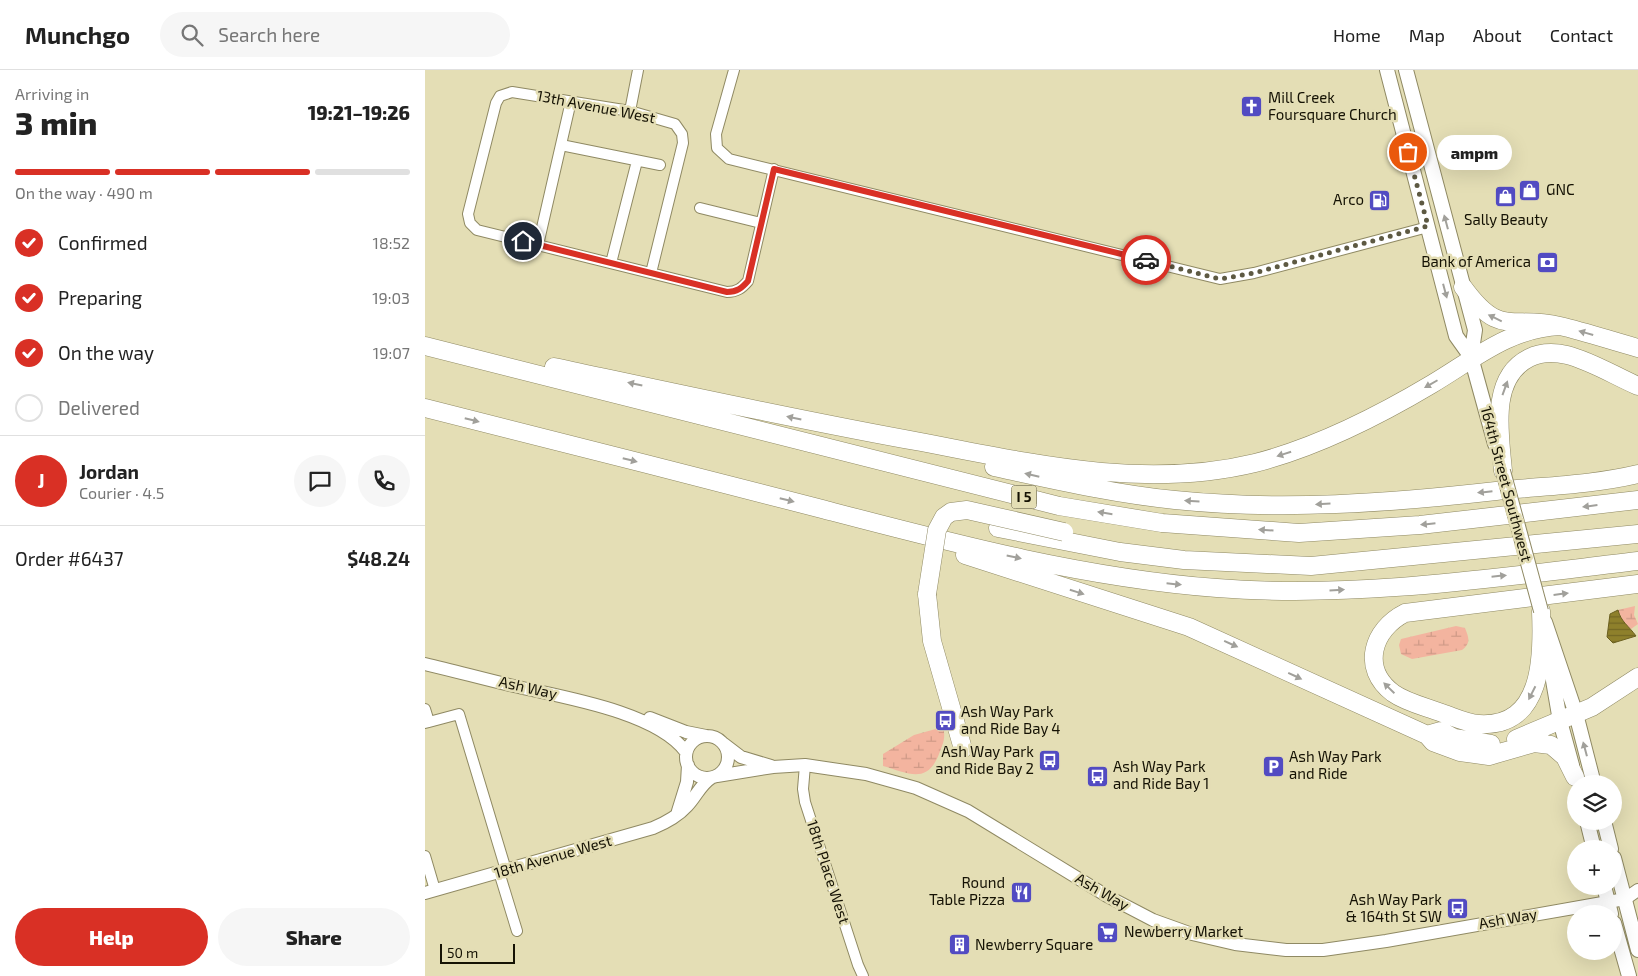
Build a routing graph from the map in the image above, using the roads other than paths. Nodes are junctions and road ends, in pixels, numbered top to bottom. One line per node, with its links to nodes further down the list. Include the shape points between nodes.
1 (638, 70): 6 (street)
2 (734, 70): 10 (street, via 716,134 717,148 729,159)
3 (1387, 70): 13 (main road, 164th Street Southwest)
4 (1406, 70): 17 (main road, 164th Street Southwest, one-way to 4)
5 (571, 101): 6 (street, 13th Avenue West); 7 (street); 14 (street, 13th Avenue West, via 505,93 496,103 468,214 470,223 477,230)
6 (629, 111): 16 (street, 13th Avenue West, via 675,124 682,134 683,143)
7 (561, 145): 8 (street); 14 (street)
8 (637, 161): 9 (street); 15 (street)
9 (660, 165)
10 (774, 169): 12 (street); 13 (street, via 1220,279 1254,273)
11 (700, 208): 12 (street)
12 (761, 223): 16 (street, via 748,281 734,292)
13 (1428, 226): 22 (main road, 164th Street Southwest, one-way to 22, via 1456,336)
14 (538, 245): 15 (street)
15 (611, 263): 16 (street)
16 (651, 273)
17 (1463, 287): 18 (highway, one-way to 17, via 1503,322 1485,312); 22 (main road, 164th Street Southwest, via 1475,330)
18 (1560, 326): 21 (highway, one-way to 18); 22 (highway, via 1532,330)
19 (425, 340): 25 (highway, one-way to 19)
20 (425, 346): 28 (highway, I 5, one-way to 20, via 1420,525 1299,533 1162,523 1059,506)
21 (1638, 348)
22 (1471, 357): 25 (highway, one-way to 25, via 1431,384 1333,434 1267,460 1214,470 1141,474 1087,471); 26 (main road, 164th Street Southwest)
23 (1638, 386): 26 (highway, one-way to 23, via 1501,397 1511,375 1523,362 1548,353 1569,355)
24 (425, 408): 29 (highway, one-way to 29)
25 (841, 428): 27 (highway, one-way to 25, via 1429,498 1287,506 1231,504 1175,500 1071,484)
26 (1503, 471): 35 (main road, 164th Street Southwest, bridge)
27 (1638, 474)
28 (1638, 500)
29 (865, 520): 33 (highway, one-way to 33, via 1001,554 1090,572 1220,588 1369,588); 43 (highway, one-way to 43, via 995,566 1189,627)
30 (1638, 523): 32 (highway, bridge, via 1388,552 1291,557 1202,554 1132,546 959,510 944,517)
31 (1638, 534): 32 (highway, via 1311,566 1184,560 1120,552 971,522 953,522)
32 (935, 540): 46 (highway, bridge, via 927,594 932,641)
33 (1638, 561)
34 (1638, 584): 35 (highway, one-way to 34, via 1541,656 1537,682 1526,704 1499,722 1466,722 1402,698 1387,688 1376,669 1374,651 1381,632 1405,613)
35 (1541, 612): 41 (main road, 164th Street Southwest)
36 (425, 664): 37 (street); 40 (street, Ash Way)
37 (425, 668)
38 (1638, 677): 41 (highway, via 1592,707)
39 (425, 709): 42 (street)
40 (629, 715): 44 (street, Ash Way, via 641,715); 47 (street, Ash Way, via 673,737)
41 (1568, 717): 43 (highway, via 1498,744 1474,743 1441,732); 51 (main road, 164th Street Southwest); 52 (main road, 164th Street Southwest, one-way to 41)
42 (427, 723): 56 (street, via 459,714)
43 (1427, 735): 50 (highway, via 1433,742 1460,752 1489,756 1534,743 1551,745 1565,757)
44 (706, 736): 45 (street); 47 (street, via 693,741)
45 (724, 744): 49 (street, Ash Way, via 741,757); 53 (street, via 729,763)
46 (963, 749)
47 (687, 759): 53 (street, via 697,776); 54 (street, via 687,782)
48 (805, 765): 49 (street, Ash Way); 61 (street, Ash Way, via 866,774 934,794 969,811 1107,896 1153,920 1235,944 1286,950 1323,950); 65 (street, 18th Place West, via 805,802)
49 (773, 767): 53 (street, Ash Way)
50 (1574, 775)
51 (1575, 775)
52 (1591, 775)
53 (714, 777): 54 (street, 18th Avenue West, via 703,784)
54 (678, 813): 56 (street, 18th Avenue West, via 653,828)
55 (425, 856): 59 (street)
56 (503, 871): 59 (street, 18th Avenue West); 62 (street)
57 (1622, 879): 60 (main road)
58 (1638, 890): 60 (street, Ash Way)
59 (430, 891)
60 (1631, 902): 63 (main road)
61 (1567, 914)
62 (517, 931)
63 (1638, 950)
64 (1622, 951): 66 (main road)
65 (863, 976)
66 (1629, 976)

